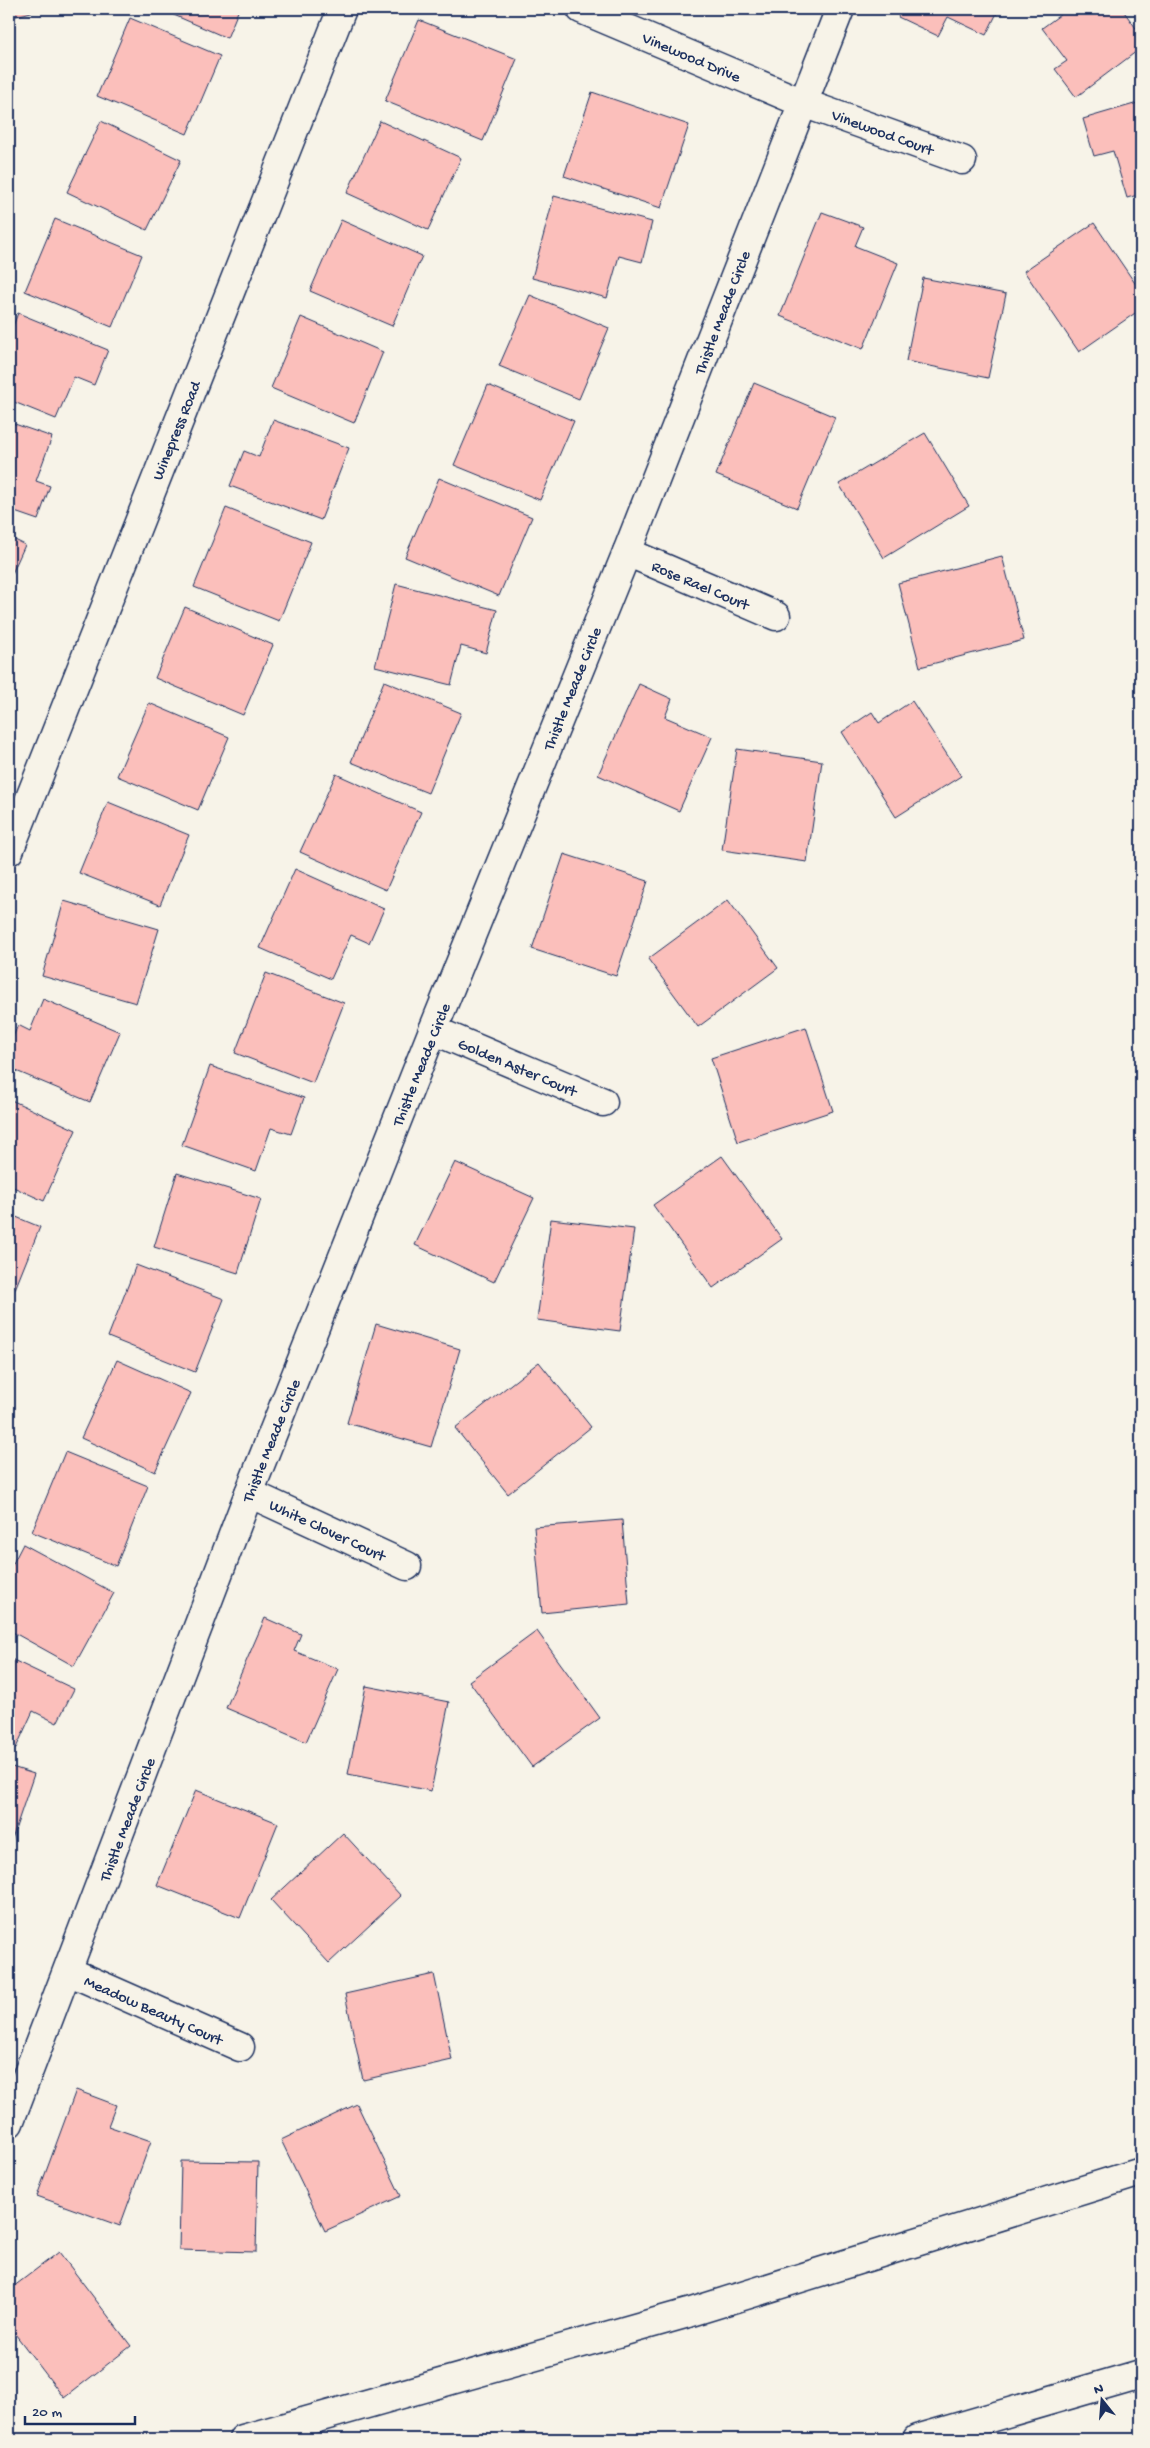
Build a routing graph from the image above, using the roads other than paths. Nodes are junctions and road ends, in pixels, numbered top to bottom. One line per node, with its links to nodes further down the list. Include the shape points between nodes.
1 (342, 9): 8 (street, Winepress Road)
2 (581, 9): 4 (street, Vinewood Drive)
3 (840, 9): 4 (street, Thistle Meade Circle)
4 (804, 103): 5 (street, Vinewood Court); 6 (street, Thistle Meade Circle)
5 (962, 160)
6 (627, 552): 7 (street, Rose Rael Court); 9 (street, Thistle Meade Circle)
7 (776, 616)
8 (9, 851)
9 (433, 1030): 10 (street, Golden Aster Court); 11 (street, Thistle Meade Circle)
10 (602, 1102)
11 (250, 1493): 12 (street, White Clover Court); 13 (street, Thistle Meade Circle)
12 (407, 1566)
13 (68, 1971): 14 (street, Meadow Beauty Court); 15 (street, Thistle Meade Circle)
14 (240, 2047)
15 (9, 2123)
16 (1141, 2172): 18 (street, via 688,2313)
17 (1141, 2374): 19 (street)
18 (243, 2439)
19 (916, 2439)

